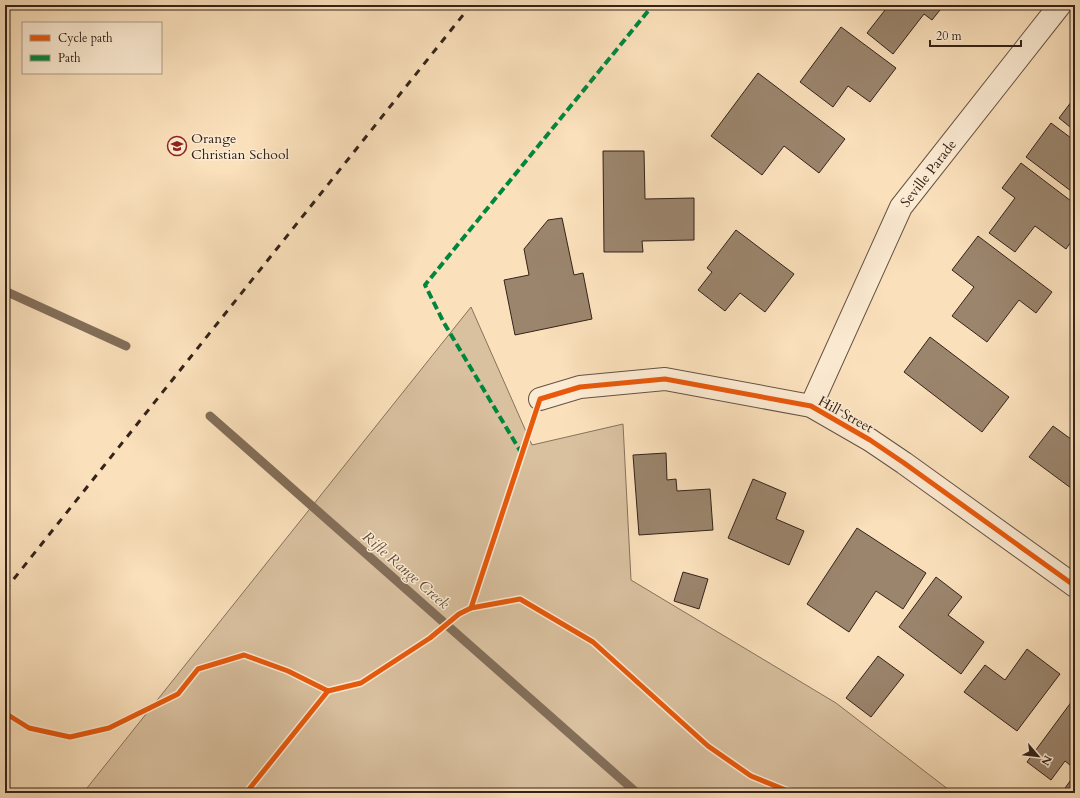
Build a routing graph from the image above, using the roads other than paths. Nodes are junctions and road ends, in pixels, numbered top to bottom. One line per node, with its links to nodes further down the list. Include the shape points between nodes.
1 (1060, 5): 3 (street, Seville Parade, via 901,207)
2 (540, 399): 3 (street, Hill Street, via 580,387 665,379)
3 (811, 406): 4 (street, Hill Street, via 904,463)
4 (1075, 586)

